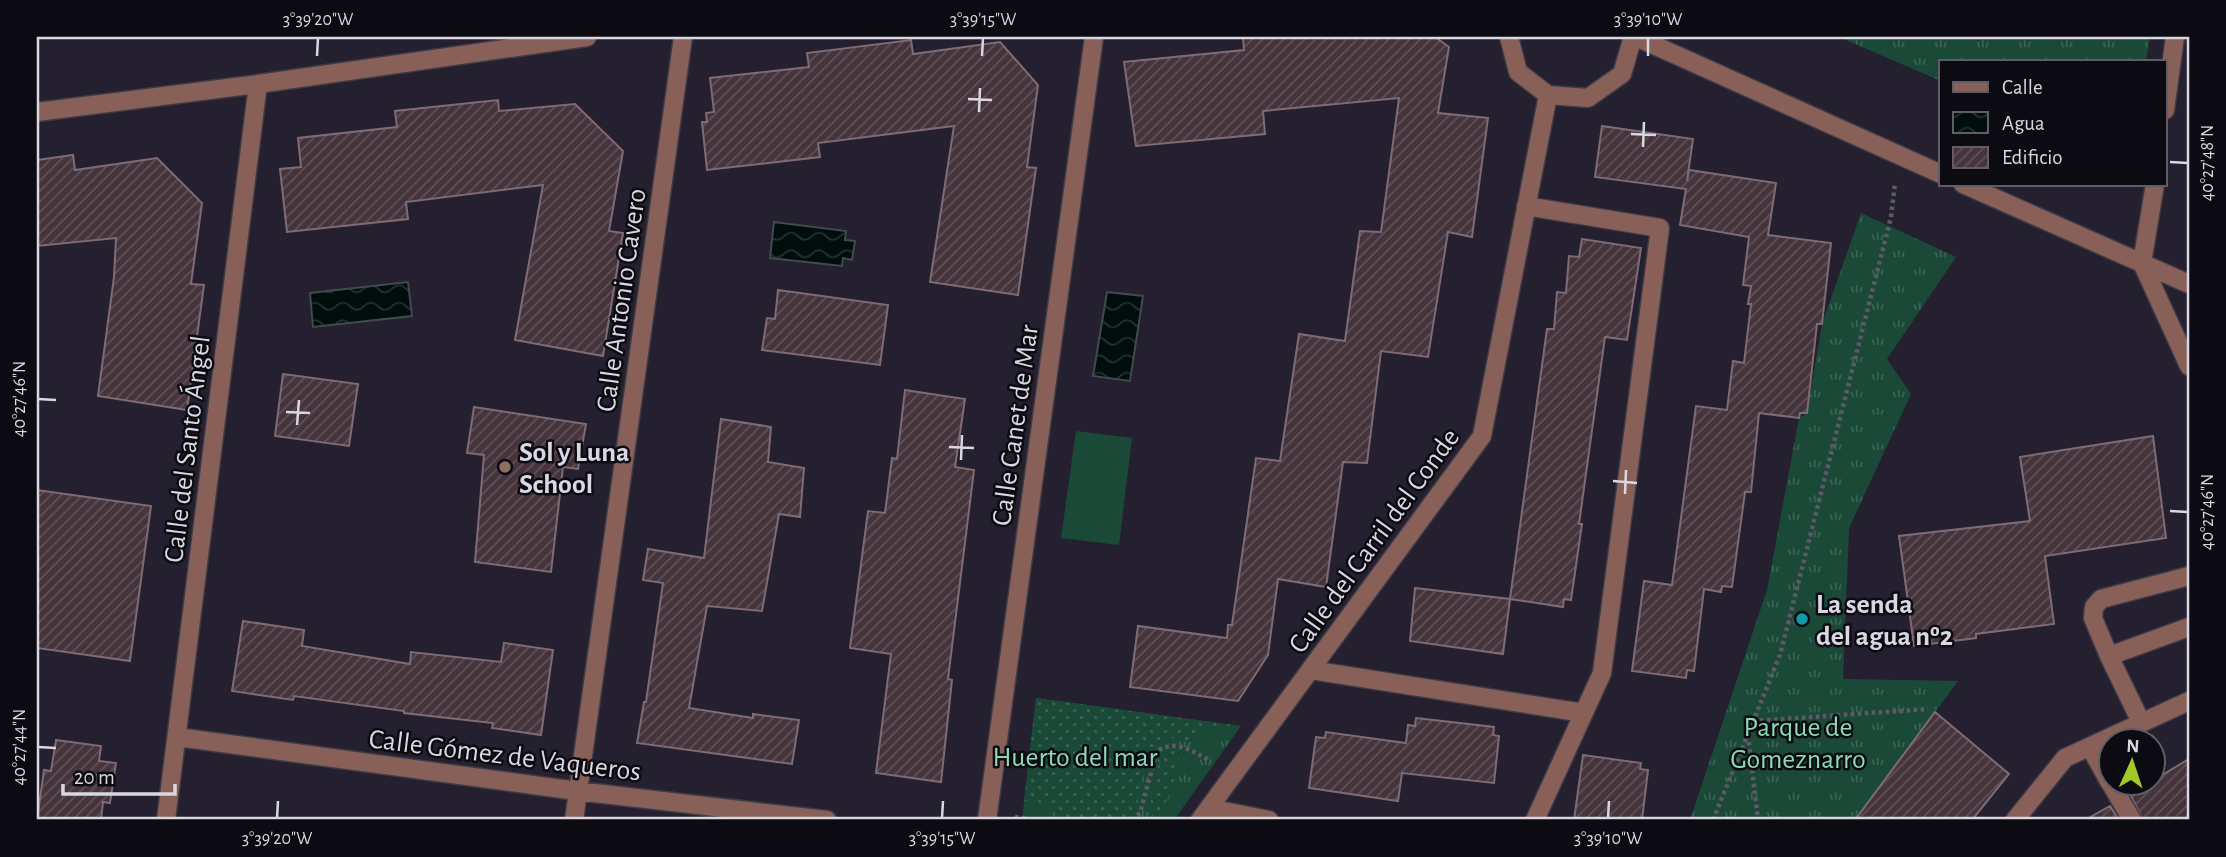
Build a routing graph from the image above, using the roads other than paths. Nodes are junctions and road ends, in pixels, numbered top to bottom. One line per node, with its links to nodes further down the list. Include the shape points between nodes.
1 (587, 37): 7 (street)
2 (683, 37): 28 (street, Calle Antonio Cavero)
3 (1094, 37): 34 (street, Calle Canet de Mar)
4 (1509, 37): 8 (street, via 1518,72)
5 (1635, 37): 8 (street, via 1622,74 1588,98); 11 (street)
6 (2174, 43): 9 (street)
7 (258, 84): 10 (street); 25 (street, Calle del Santo Ángel)
8 (1548, 95): 14 (street, Calle del Carril del Conde)
9 (2166, 103)
10 (37, 112)
11 (1939, 173)
12 (1968, 186): 15 (street)
13 (2155, 186): 15 (street)
14 (1526, 206): 21 (street, Calle del Carril del Conde, via 1482,436); 23 (street, via 1660,228 1602,673)
15 (2142, 263): 16 (street); 17 (street)
16 (2189, 284)
17 (2189, 366)
18 (2189, 576): 20 (street, via 2101,599 2093,618)
19 (2189, 627): 20 (street)
20 (2109, 656): 24 (street)
21 (1311, 670): 23 (street); 30 (street, Calle del Carril del Conde)
22 (2189, 701): 24 (street)
23 (1584, 713): 36 (street)
24 (2141, 722): 26 (street)
25 (177, 737): 28 (street, Calle Gómez de Vaqueros); 31 (street, Calle del Santo Ángel)
26 (2090, 747): 27 (street); 37 (street, via 2065,758)
27 (2096, 757)
28 (577, 791): 32 (street, Calle Antonio Cavero); 33 (street, Calle Gómez de Vaqueros)
29 (2120, 798): 38 (street)
30 (1205, 814): 35 (street)
31 (166, 820)
32 (574, 820)
33 (827, 820)
34 (987, 820)
35 (1269, 820)
36 (1535, 820)
37 (2015, 820)
38 (2132, 820)

